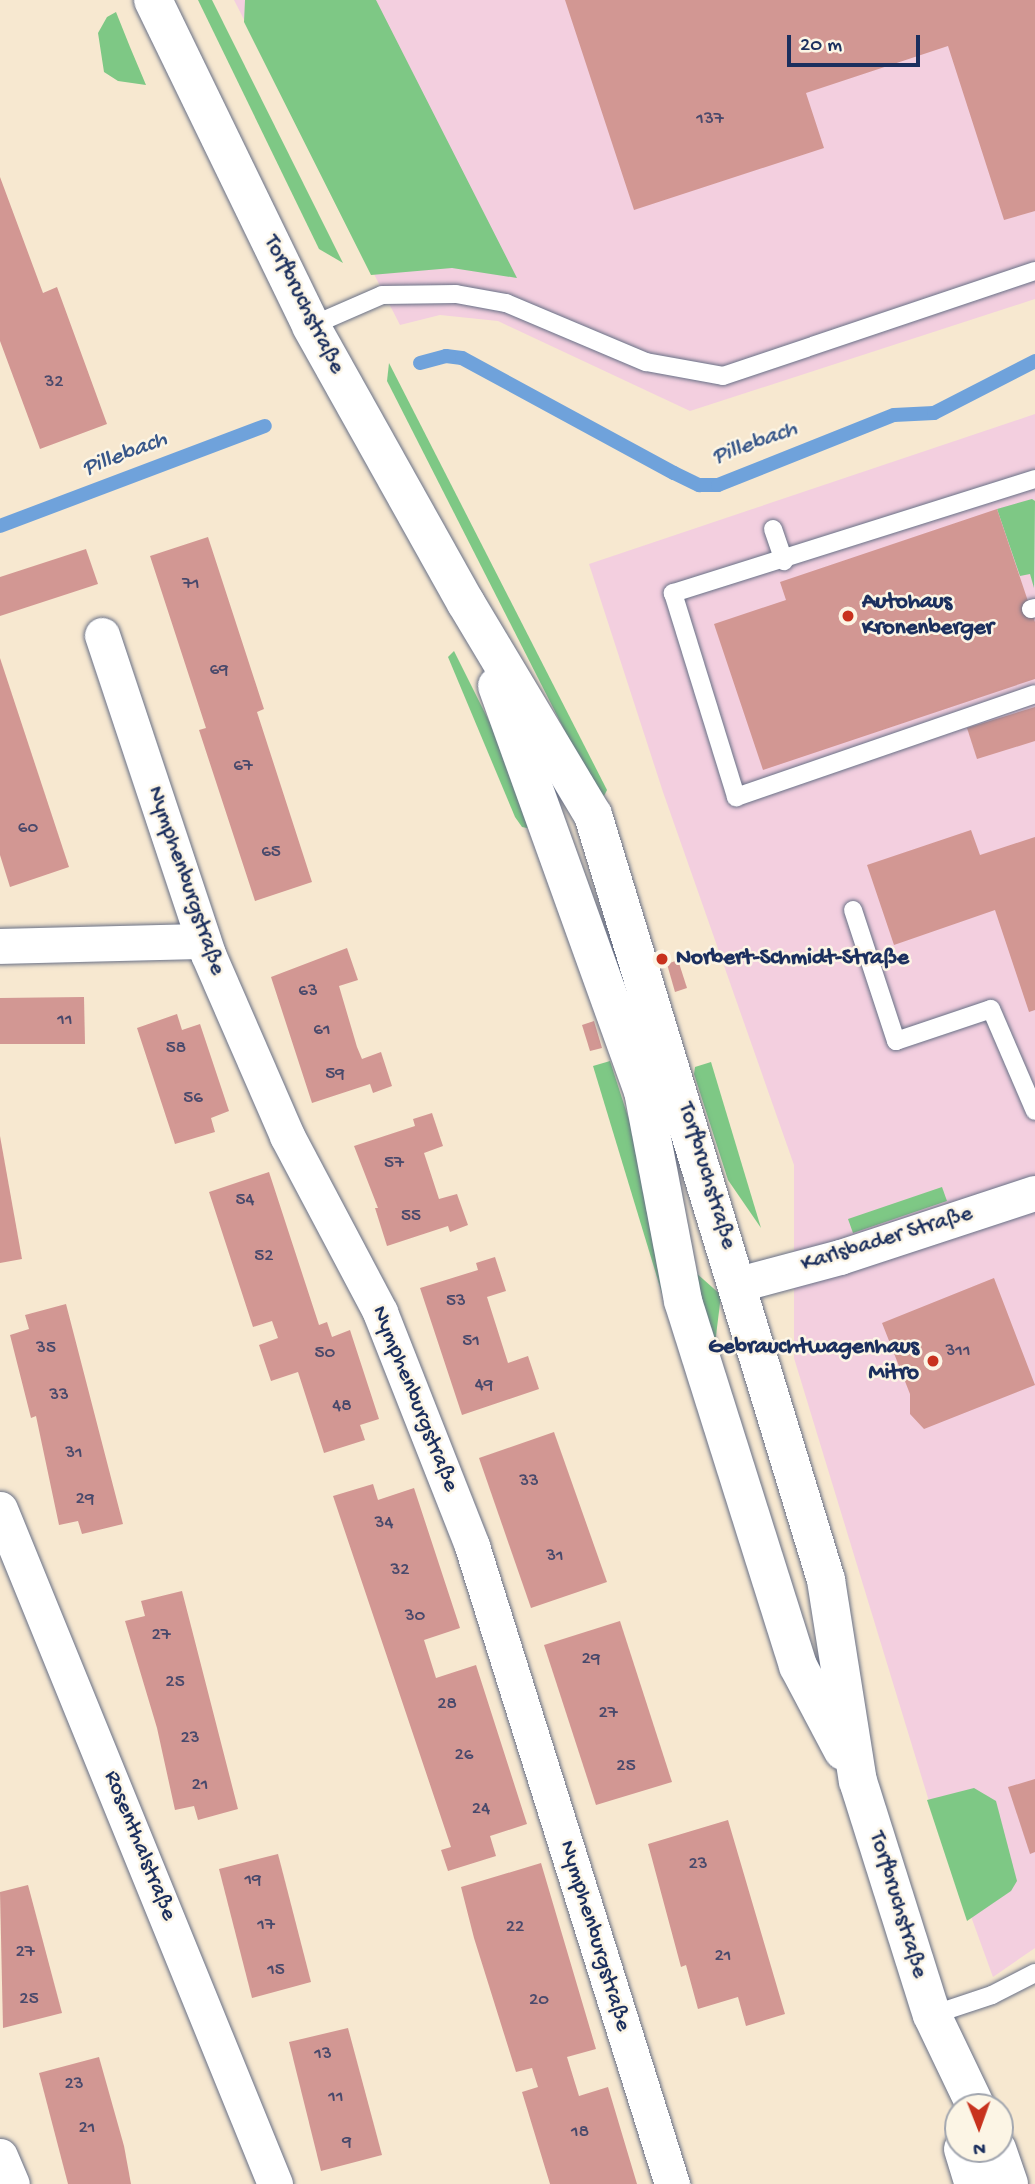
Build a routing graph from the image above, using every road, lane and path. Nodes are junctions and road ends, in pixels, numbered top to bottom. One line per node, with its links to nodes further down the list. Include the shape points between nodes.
1 (153, 0): 3 (main road, Torfbruchstraße)
2 (1035, 271): 3 (lane, via 723,376 646,362 506,303 456,294 382,295)
3 (311, 326): 7 (main road, Torfbruchstraße)
4 (1035, 480): 6 (lane)
5 (773, 529): 6 (lane)
6 (784, 561): 9 (lane, via 673,593 736,797)
7 (466, 603): 13 (main road, Torfbruchstraße); 16 (main road, Torfbruchstraße, via 593,815)
8 (102, 635): 11 (street, Nymphenburgstraße)
9 (1035, 694)
10 (853, 910): 14 (lane, via 896,1041 991,1009)
11 (203, 941): 12 (street); 29 (street, Nymphenburgstraße, via 287,1136 380,1312 468,1534)
12 (0, 946)
13 (643, 1091): 16 (main road, via 703,1252 723,1275); 18 (main road, Torfbruchstraße, via 683,1301)
14 (1035, 1111)
15 (1035, 1193): 16 (street, Karlsbader Straße, via 840,1257)
16 (739, 1284): 18 (main road, via 732,1354 803,1584); 19 (main road, Torfbruchstraße, via 825,1580)
17 (0, 1509): 28 (street, Rosenthalstraße)
18 (798, 1666): 19 (main road, Torfbruchstraße)
19 (858, 1781): 21 (main road, Torfbruchstraße)
20 (1035, 1973): 21 (lane)
21 (935, 2022): 22 (main road, Torfbruchstraße); 23 (main road, Torfbruchstraße)
22 (951, 2093)
23 (969, 2093)
24 (0, 2156): 27 (street)
25 (967, 2163): 30 (main road)
26 (1002, 2163): 31 (main road)
27 (12, 2184)
28 (275, 2184)
29 (671, 2184)
30 (974, 2184)
31 (1009, 2184)

